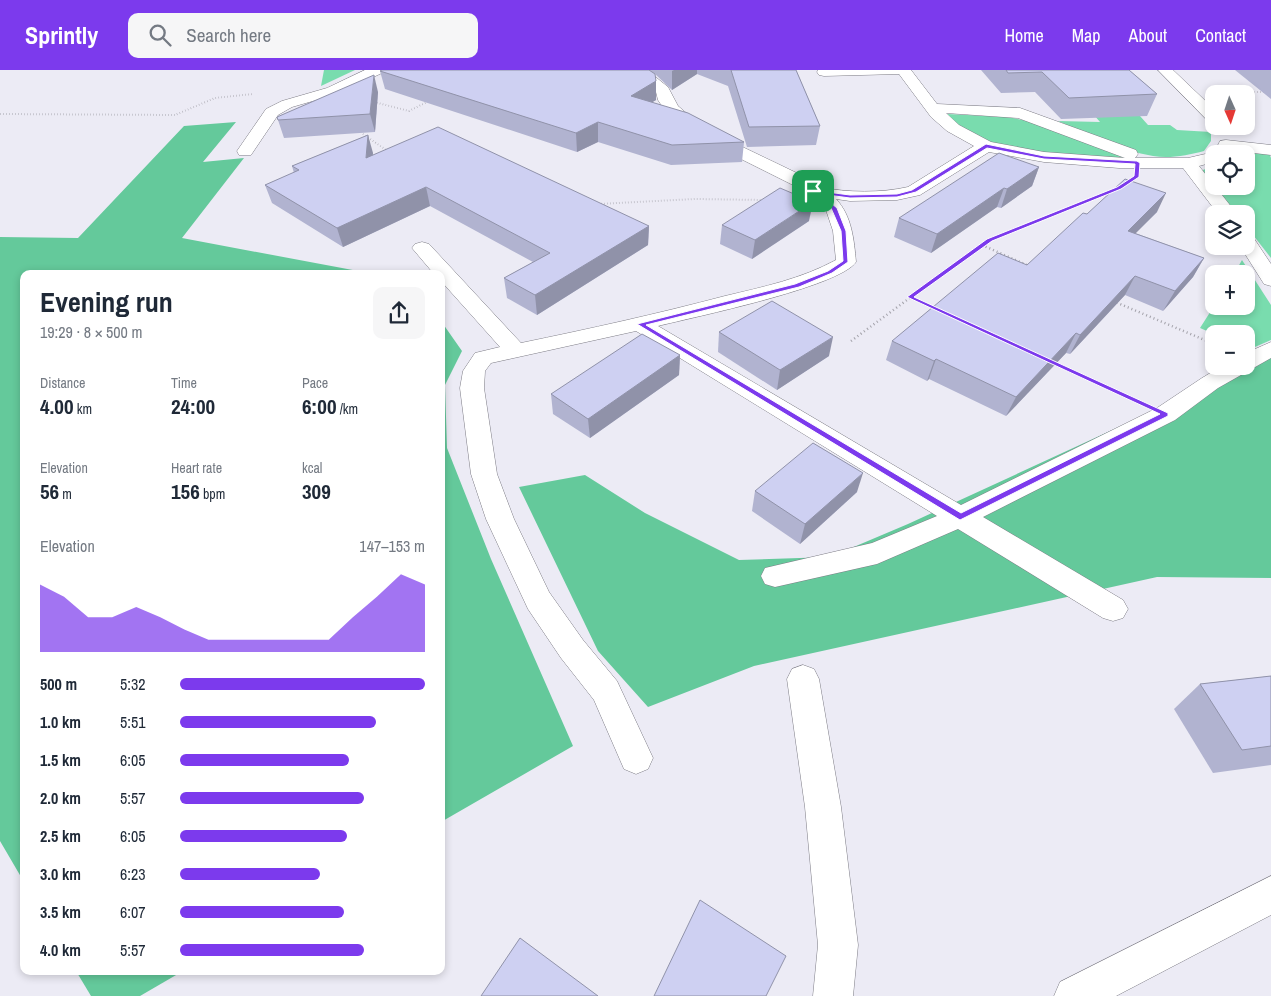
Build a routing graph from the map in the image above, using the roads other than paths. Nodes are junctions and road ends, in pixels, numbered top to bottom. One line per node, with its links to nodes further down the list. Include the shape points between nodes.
1 (377, 70): 11 (street, via 332,91 287,104 272,112)
2 (629, 70): 15 (street, via 648,78 663,90 672,109 699,132 797,180)
3 (903, 70): 5 (street); 6 (street)
4 (1165, 70): 7 (street)
5 (824, 72)
6 (932, 108): 8 (street, via 953,128); 13 (street, via 1020,112 1109,148)
7 (1205, 109)
8 (986, 146): 13 (street, via 1044,157); 15 (street, via 914,191 897,195)
9 (1255, 150): 10 (street)
10 (1271, 150)
11 (245, 151)
12 (1205, 159): 14 (street)
13 (1161, 163): 14 (street)
14 (1188, 163): 16 (street)
15 (819, 195): 22 (street, via 834,208 843,231 846,262 797,285)
16 (1221, 205)
17 (422, 248): 19 (street)
18 (1255, 255): 21 (street)
19 (442, 270)
20 (445, 273): 24 (street)
21 (1271, 280)
22 (640, 324): 24 (street); 27 (street)
23 (1271, 349): 25 (street)
24 (516, 351): 31 (street, via 483,358 474,371 472,388 484,474 500,519 538,600 606,691)
25 (1255, 358)
26 (1224, 375): 27 (street, via 1166,414)
27 (960, 517): 28 (street, via 876,553); 29 (street)
28 (775, 576)
29 (1113, 609)
30 (803, 680): 33 (street, via 823,807 838,945)
31 (636, 758)
32 (1271, 895): 34 (street)
33 (833, 996)
34 (1074, 996)

